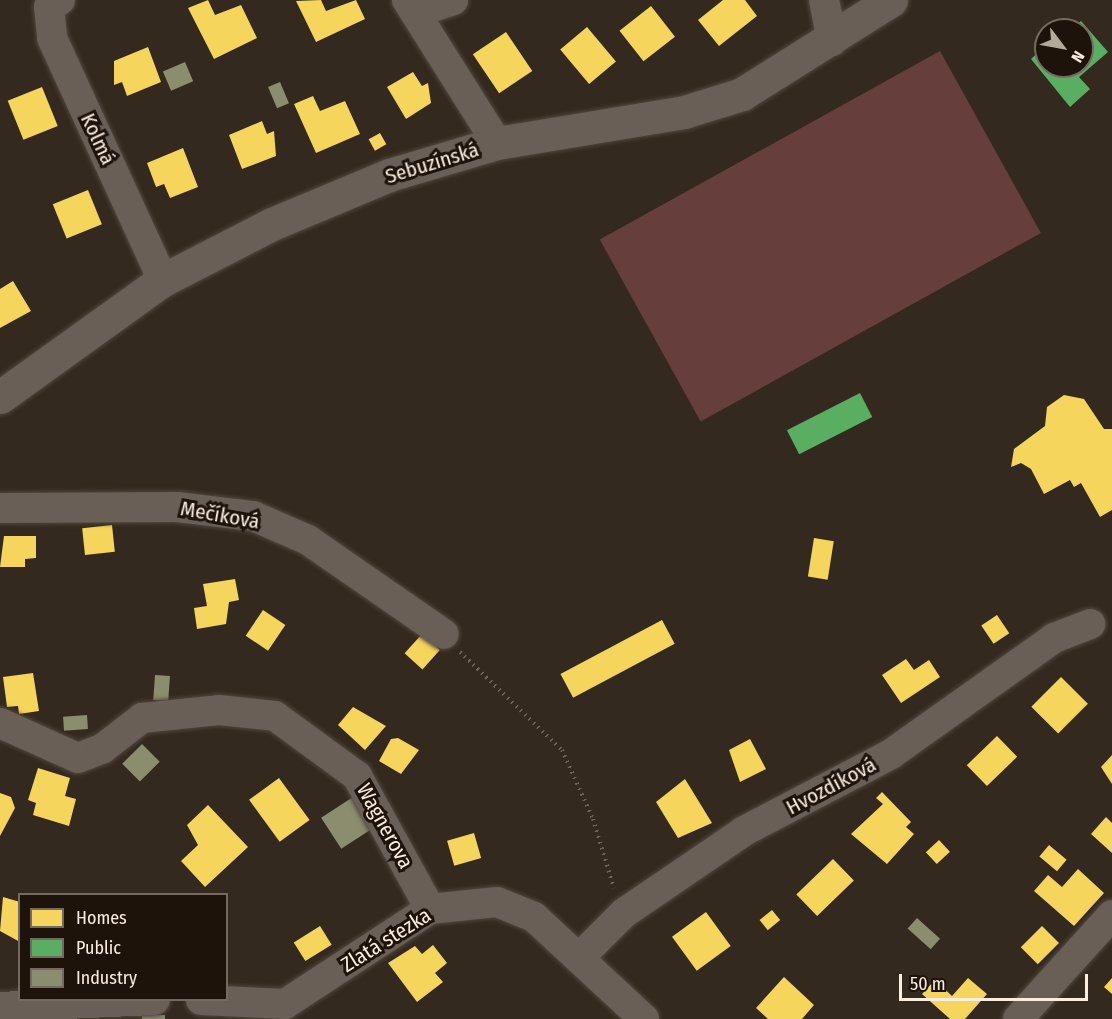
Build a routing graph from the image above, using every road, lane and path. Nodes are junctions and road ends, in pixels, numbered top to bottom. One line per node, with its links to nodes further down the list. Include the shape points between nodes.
1 (60, 0): 8 (street, Kolmá, via 49,8 52,38)
2 (453, 0): 5 (street)
3 (824, 0): 6 (street)
4 (891, 0): 6 (main road, Sebuzínská)
5 (412, 6): 7 (street)
6 (832, 42): 7 (main road, Sebuzínská, via 742,94 684,112)
7 (497, 143): 8 (main road, Sebuzínská, via 378,180 272,224)
8 (164, 280): 9 (main road, Sebuzínská)
9 (0, 398)
10 (0, 508): 12 (street, Mečíková, via 177,507 253,516 308,540)
11 (1090, 624): 15 (street, Hvozdíková, via 1054,638 891,754 744,831)
12 (444, 634): 15 (path, via 489,684 562,750 593,819)
13 (0, 723): 14 (street, Wagnerova, via 78,758 102,749 142,718 219,710 275,716 357,776)
14 (430, 909): 17 (street, Zlatá stezka, via 497,902 534,917); 19 (street, Zlatá stezka, via 285,1004)
15 (624, 913): 17 (street, Hvozdíková)
16 (1112, 915): 22 (street)
17 (580, 957): 21 (street, Zlatá stezka)
18 (116, 1001): 20 (street)
19 (228, 1001)
20 (0, 1007)
21 (644, 1019)
22 (1018, 1019)

